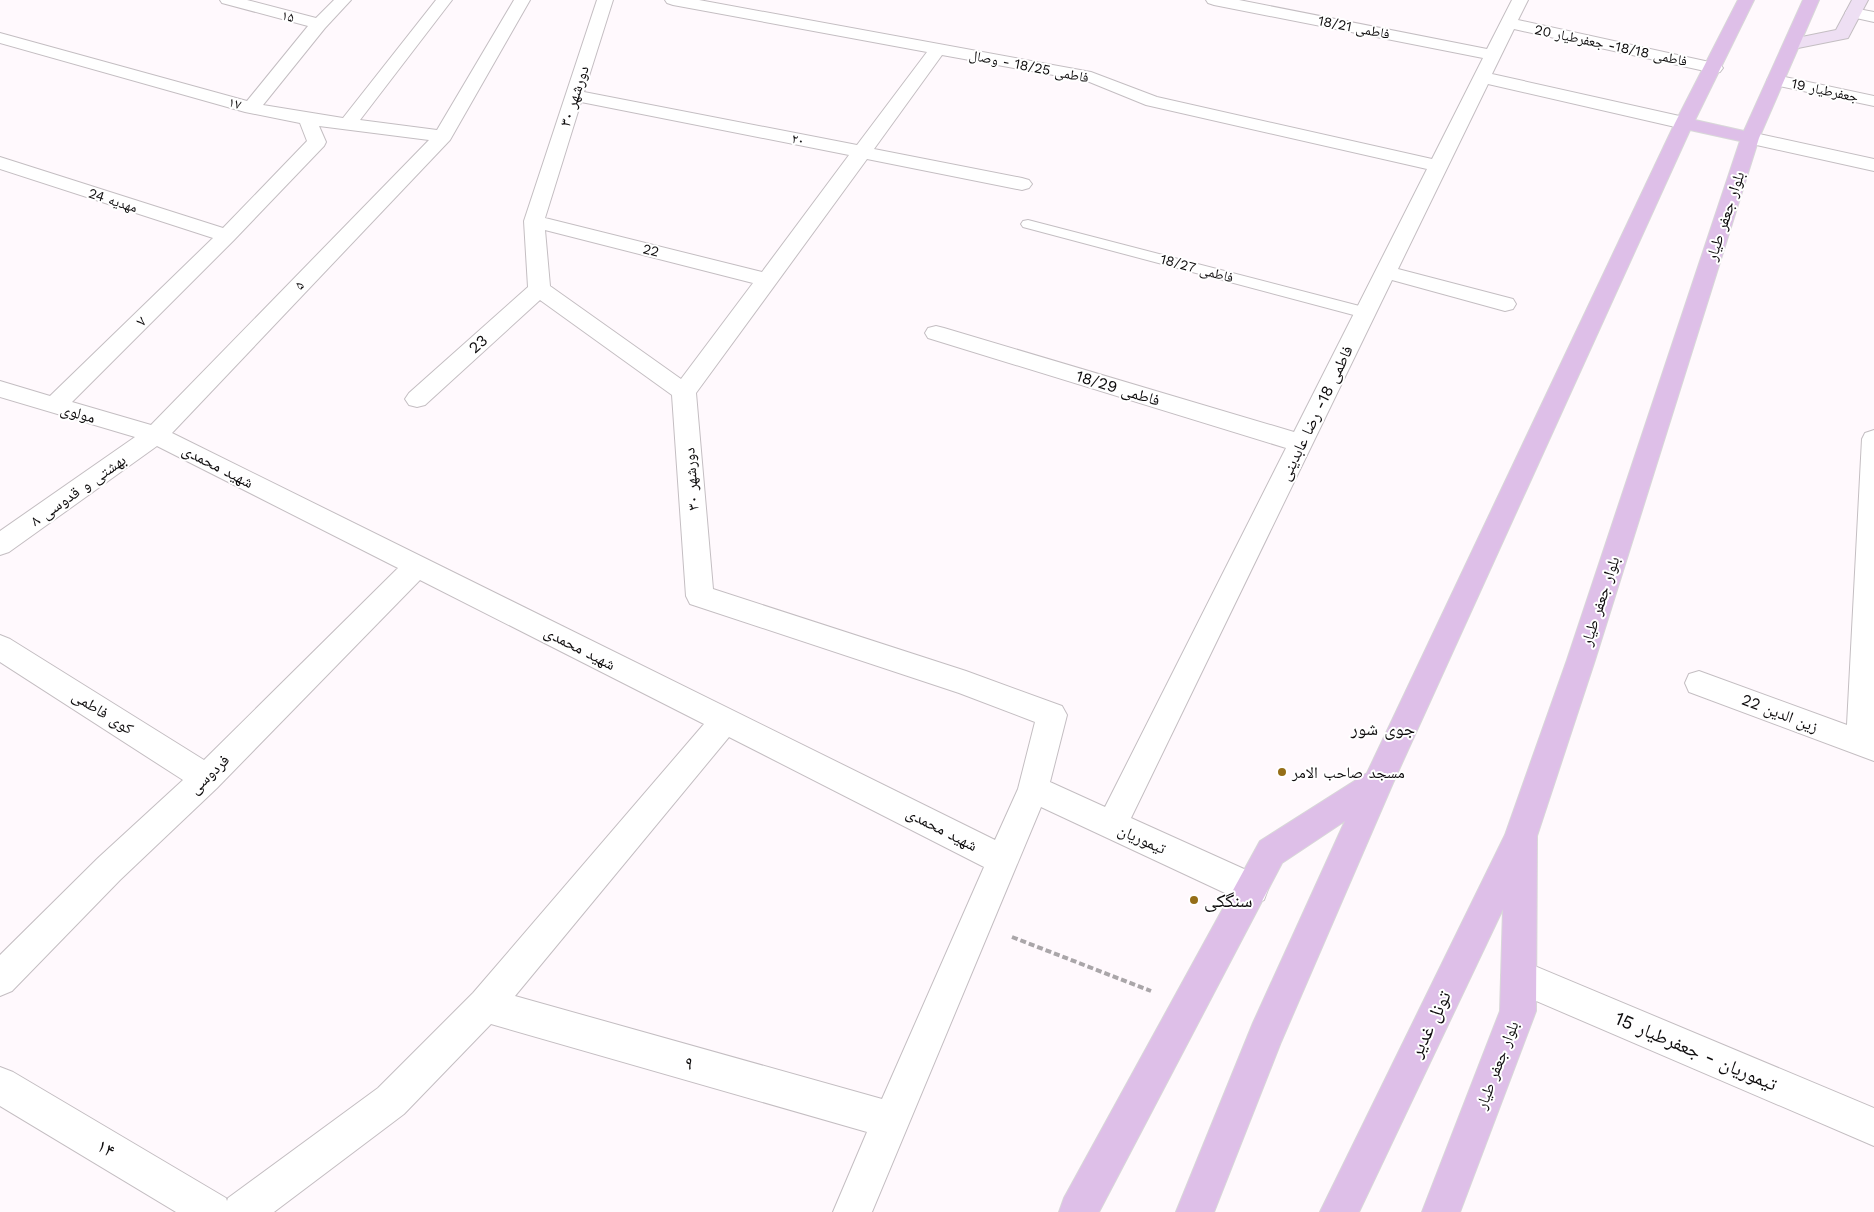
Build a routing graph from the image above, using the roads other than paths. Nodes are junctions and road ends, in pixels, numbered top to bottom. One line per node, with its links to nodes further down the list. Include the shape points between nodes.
1 (228, 0): 14 (street, ۱۵)
2 (343, 0): 14 (street)
3 (444, 0): 27 (street)
4 (522, 0): 28 (street, ۵)
5 (605, 0): 22 (street, دورشهر ۳۰)
6 (673, 0): 17 (street, فاطمی 18/25 - وصال)
7 (1214, 0): 18 (street, فاطمی 18/21)
8 (1520, 0): 13 (street, فاطمی 18- رضا عابدینی)
9 (1746, 0): 19 (main road)
10 (1811, 0): 16 (main road, بلوار جعفر طیار)
11 (1857, 6): 12 (street); 16 (main road, via 1842,34)
12 (1874, 17)
13 (1508, 23): 18 (street, فاطمی 18- رضا عابدینی); 19 (street, فاطمی 18/18- جعفرطیار 20)
14 (319, 24): 24 (street)
15 (0, 38): 24 (street, ۱۷)
16 (1793, 44): 21 (main road, بلوار جعفر طیار)
17 (938, 49): 30 (street); 33 (street, فاطمی 18/25 - وصال, via 1091,77 1152,101)
18 (1493, 54): 20 (street, فاطمی 18- رضا عابدینی)
19 (1714, 68): 26 (main road)
20 (1482, 78): 26 (street); 33 (street, فاطمی 18- رضا عابدینی)
21 (1776, 80): 23 (street, جعفرطیار 19); 29 (main road, بلوار جعفر طیار)
22 (574, 95): 30 (street, ۲۰); 35 (street, دورشهر ۳۰)
23 (1874, 101)
24 (252, 108): 25 (street, ۱۷)
25 (307, 120): 27 (street, ۱۷); 37 (street, ۷, via 318,142)
26 (1684, 123): 29 (main road); 58 (main road)
27 (348, 124): 28 (street, ۱۷)
28 (443, 136): 48 (street, ۵)
29 (1750, 138): 32 (street); 61 (main road, بلوار جعفر طیار)
30 (862, 152): 34 (street, ۲۰); 39 (street)
31 (0, 163): 37 (street, مهدیه 24)
32 (1874, 165)
33 (1438, 166): 38 (street, فاطمی 18- رضا عابدینی)
34 (1022, 184)
35 (534, 221): 39 (street, 22); 40 (street, دورشهر ۳۰)
36 (1028, 224): 42 (lane, فاطمی 18/27)
37 (227, 236): 47 (street, ۷)
38 (1386, 272): 41 (street); 42 (street, فاطمی 18- رضا عابدینی)
39 (768, 280): 45 (street)
40 (539, 289): 45 (street); 46 (street, 23)
41 (1505, 304)
42 (1365, 313): 50 (street, فاطمی 18- رضا عابدینی)
43 (936, 333): 50 (street, فاطمی 18/29)
44 (0, 389): 47 (street, مولوی)
45 (684, 392): 59 (street, دورشهر ۳۰, via 700,596 966,683 1052,715)
46 (417, 400)
47 (54, 406): 48 (street, مولوی)
48 (156, 435): 51 (street, بهشتی و قدوسی ۸); 52 (street, شهید محمدی)
49 (1874, 439): 56 (street, زین الدین 22)
50 (1300, 443): 60 (street, فاطمی 18- رضا عابدینی)
51 (0, 545)
52 (417, 566): 55 (street, شهید محمدی); 57 (street, فردوسی)
53 (0, 647): 57 (street, کوی فاطمی)
54 (1699, 682): 56 (street, زین الدین 22)
55 (725, 720): 62 (street, شهید محمدی); 66 (street)
56 (1867, 746)
57 (206, 778): 65 (street, فردوسی, via 109,869)
58 (1378, 783): 63 (main road, via 1271,852); 70 (main road, via 1266,1036)
59 (1033, 789): 60 (street, تیموریان); 62 (street)
60 (1112, 825): 63 (street, تیموریان)
61 (1521, 836): 64 (main road, بلوار جعفر طیار); 75 (main road, تونل غدیر)
62 (1003, 860): 68 (street)
63 (1252, 889): 74 (main road)
64 (1518, 976): 69 (street, تیموریان - جعفرطیار 15); 76 (main road, بلوار جعفر طیار, via 1518,1011)
65 (0, 980)
66 (485, 1005): 68 (street, ۹); 72 (street, via 391,1101)
67 (0, 1085): 71 (street, ۱۴)
68 (892, 1120): 73 (street)
69 (1874, 1127)
70 (1195, 1211)
71 (212, 1212)
72 (242, 1212)
73 (852, 1212)
74 (1078, 1212)
75 (1339, 1212)
76 (1442, 1212)

